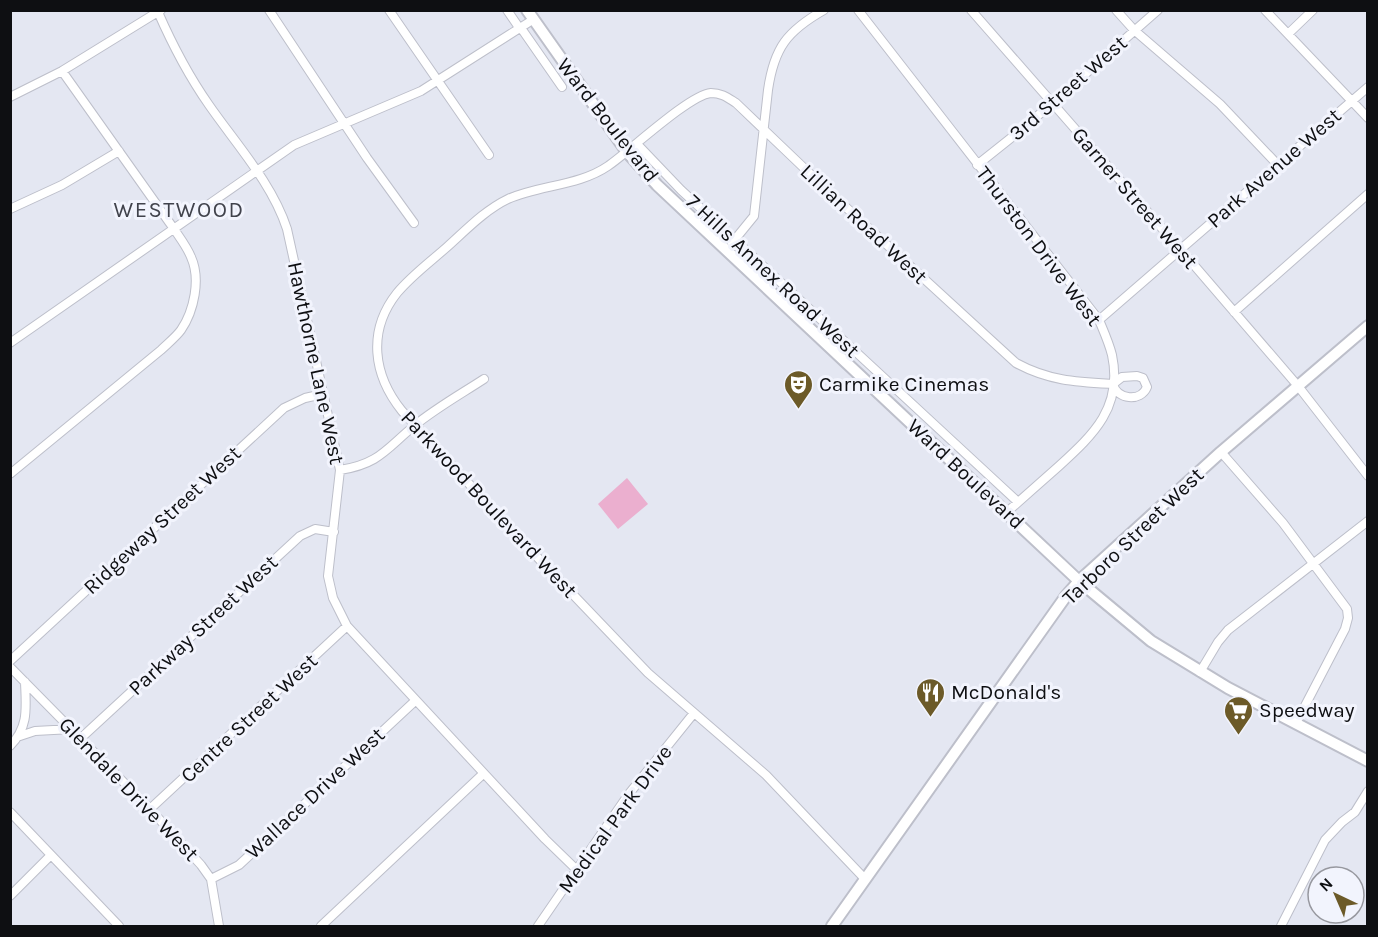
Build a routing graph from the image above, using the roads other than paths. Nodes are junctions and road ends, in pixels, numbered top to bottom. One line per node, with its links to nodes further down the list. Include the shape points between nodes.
1 (269, 10): 24 (street)
2 (389, 10): 17 (street)
3 (507, 10): 13 (street)
4 (824, 10): 25 (street, via 789,35 777,52)
5 (858, 10): 30 (street, Thurston Drive West)
6 (971, 10): 22 (street, Garner Street West)
7 (1116, 10): 14 (street)
8 (1158, 10): 14 (street, 3rd Street West)
9 (1265, 10): 15 (street)
10 (1313, 10): 15 (street)
11 (159, 11): 16 (street); 32 (street, Hawthorne Lane West, via 198,88)
12 (531, 15): 13 (street); 28 (main road, Ward Boulevard)
13 (520, 28): 17 (street); 18 (street)
14 (1134, 30): 22 (street, 3rd Street West); 31 (street, via 1227,111)
15 (1288, 34): 21 (street)
16 (62, 71): 20 (street); 27 (street)
17 (438, 81): 24 (street); 29 (street)
18 (562, 87)
19 (1368, 87): 21 (street, Park Avenue West)
20 (10, 98)
21 (1351, 101): 23 (street); 31 (street, Park Avenue West)
22 (1052, 103): 30 (street, 3rd Street West); 38 (street, Garner Street West)
23 (1368, 118)
24 (344, 123): 32 (street, via 294,145); 35 (street)
25 (764, 129): 26 (street, Lillian Road West, via 726,96 709,94 691,102); 37 (street, via 754,216); 45 (street, Lillian Road West, via 1016,363 1057,380)
26 (637, 144): 28 (street, Lillian Road West); 37 (street, 7 Hills Annex Road West)
27 (119, 151): 34 (street, via 62,185); 36 (street)
28 (627, 152): 39 (main road, Ward Boulevard); 48 (street, Parkwood Boulevard West, via 594,175 503,202 471,225 398,293 380,326 378,363 387,390)
29 (489, 155)
30 (977, 165): 41 (street, Thurston Drive West)
31 (1278, 165): 38 (street, Park Avenue West)
32 (256, 170): 36 (street); 47 (street, Hawthorne Lane West, via 277,203 287,229)
33 (1368, 194): 40 (street)
34 (10, 209)
35 (414, 223)
36 (174, 229): 43 (street); 51 (street, via 195,268 191,309 180,331)
37 (735, 240): 39 (street); 53 (street, 7 Hills Annex Road West)
38 (1182, 250): 40 (street, Garner Street West); 41 (street, Park Avenue West)
39 (725, 251): 54 (main road, Ward Boulevard)
40 (1234, 312): 46 (street, Garner Street West)
41 (1099, 320): 45 (street, Thurston Drive West, via 1112,355)
42 (1368, 326): 46 (main road, Tarboro Street West)
43 (10, 343)
44 (484, 379): 48 (street)
45 (1113, 384): 53 (street, Thurston Drive West, via 1107,412 1092,435)
46 (1298, 386): 49 (main road, Tarboro Street West); 52 (street, Garner Street West)
47 (323, 394): 50 (street, Hawthorne Lane West); 60 (street, Ridgeway Street West, via 284,408)
48 (415, 425): 50 (street, via 373,461); 65 (street, Parkwood Boulevard West, via 610,634)
49 (1221, 452): 57 (street); 58 (main road, Tarboro Street West)
50 (340, 470): 56 (street, Hawthorne Lane West)
51 (10, 474)
52 (1368, 476)
53 (1018, 502): 54 (street, Thurston Drive West)
54 (1007, 512): 58 (main road, Ward Boulevard)
55 (1368, 521): 57 (street)
56 (334, 532): 59 (street, Hawthorne Lane West, via 328,576 333,598); 69 (street, Parkway Street West, via 315,529 300,536)
57 (1312, 563): 62 (street, via 1228,630); 66 (street, via 1342,601 1348,618)
58 (1079, 581): 62 (main road, Ward Boulevard, via 1151,640); 79 (main road, Tarboro Street West)
59 (347, 626): 64 (street, Hawthorne Lane West); 74 (street, Centre Street West)
60 (10, 661)
61 (10, 667): 63 (street, Glendale Drive West)
62 (1200, 672): 66 (main road, Ward Boulevard)
63 (25, 682): 67 (street, Glendale Drive West); 68 (street, via 26,718)
64 (415, 701): 72 (street, Hawthorne Lane West); 78 (street, Wallace Drive West, via 239,865)
65 (694, 713): 77 (street, Medical Park Drive, via 628,795); 79 (street, Parkwood Boulevard West, via 766,775)
66 (1296, 723): 71 (main road, Ward Boulevard)
67 (72, 729): 68 (street); 69 (street, Glendale Drive West)
68 (20, 736): 70 (street)
69 (81, 738): 74 (street, Glendale Drive West)
70 (10, 746)
71 (1368, 760)
72 (483, 774): 77 (street, Hawthorne Lane West); 83 (street)
73 (1368, 791): 86 (street, via 1355,812 1325,840)
74 (150, 809): 78 (street, Glendale Drive West)
75 (10, 812): 76 (street)
76 (51, 855): 80 (street); 81 (street)
77 (578, 871): 84 (street, Medical Park Drive)
78 (211, 879): 82 (street, Glendale Drive West)
79 (865, 879): 85 (main road, Tarboro Street West)
80 (10, 896)
81 (119, 927)
82 (219, 927)
83 (321, 927)
84 (538, 927)
85 (832, 927)
86 (1281, 927)

